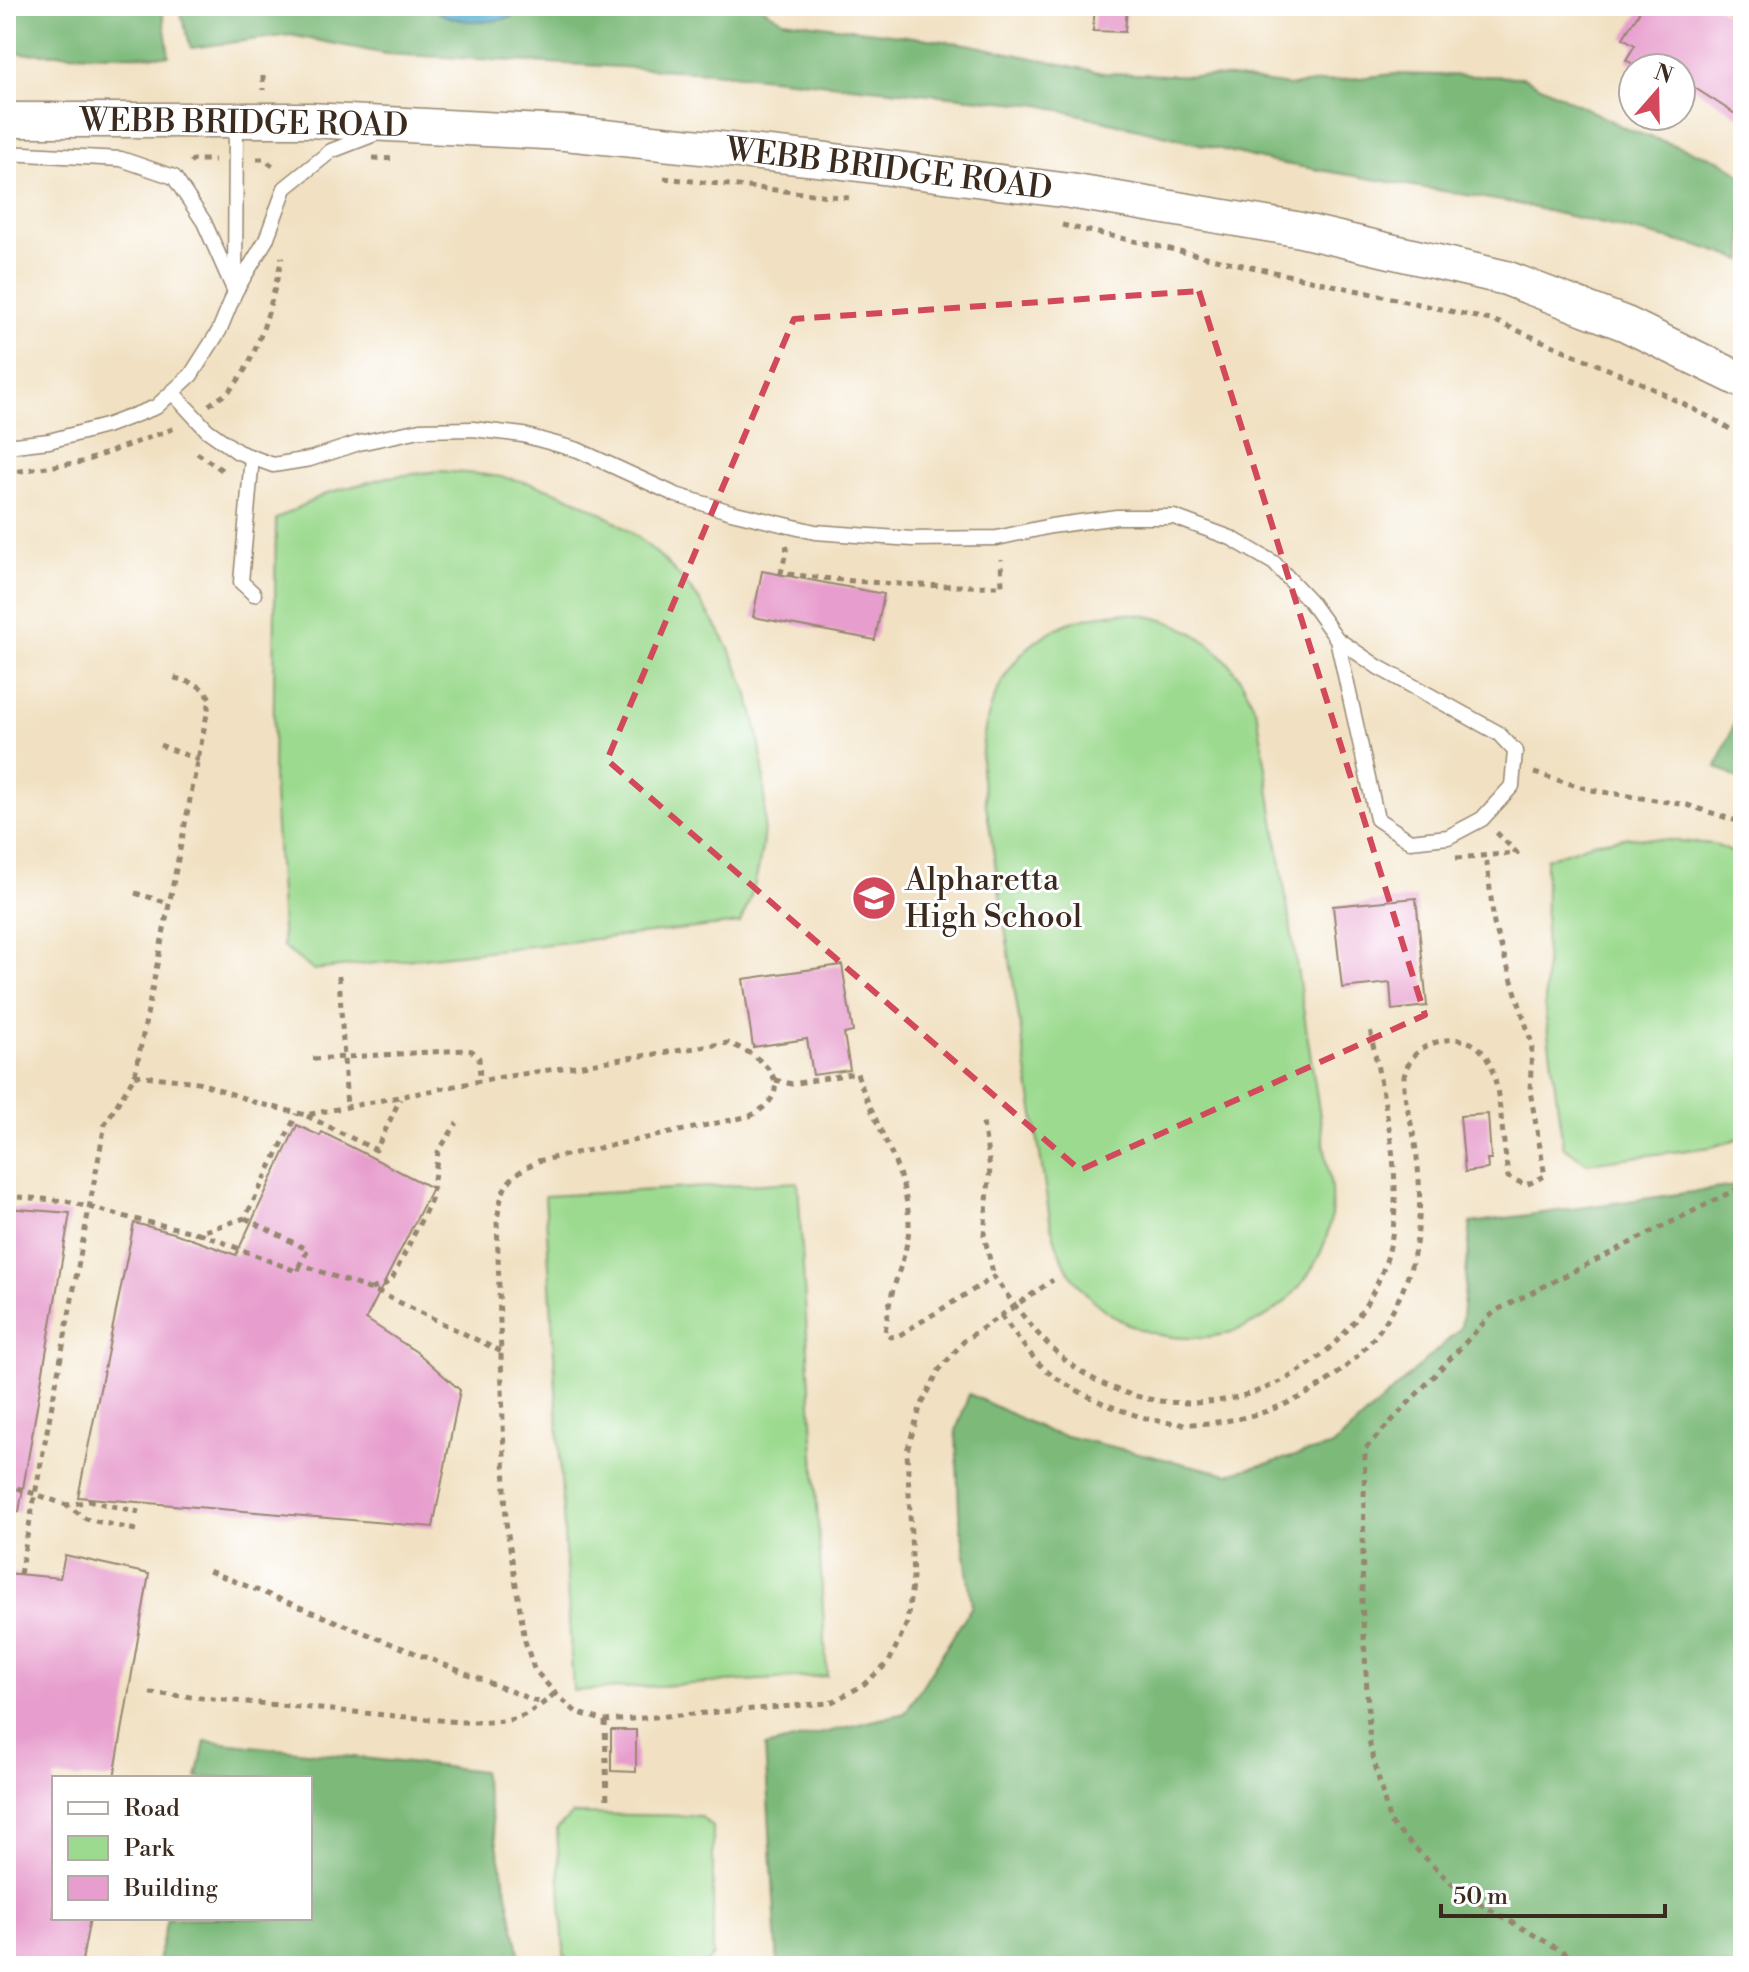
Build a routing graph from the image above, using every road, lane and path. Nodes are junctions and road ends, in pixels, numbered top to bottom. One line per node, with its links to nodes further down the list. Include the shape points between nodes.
1 (236, 119): 2 (street, WEBB BRIDGE ROAD); 3 (street, WEBB BRIDGE ROAD); 10 (lane)
2 (6, 120)
3 (400, 124): 10 (lane, via 331,151 285,188 266,240); 11 (street, WEBB BRIDGE ROAD, via 565,133 827,160 1070,191 1296,229 1506,278 1626,324)
4 (6, 153): 10 (lane, via 121,159 174,177 204,222)
5 (369, 158): 6 (path)
6 (399, 160)
7 (655, 177): 8 (path)
8 (855, 199)
9 (1055, 223): 15 (path, via 1495,321 1641,383)
10 (235, 292): 12 (lane, via 219,331 191,375)
11 (1743, 381)
12 (172, 392): 17 (lane, via 156,407 106,426); 18 (lane, via 207,430)
13 (175, 429): 14 (path)
14 (181, 437)
15 (1743, 437)
16 (188, 445): 19 (path, via 228,474)
17 (6, 446)
18 (252, 457): 19 (lane); 23 (lane, via 273,465 420,430 473,429 578,450 676,495 815,532 997,538 1117,517 1174,517 1231,538 1274,563)
19 (250, 480): 22 (lane, via 241,582)
20 (773, 548): 21 (path, via 787,548 781,573 936,587 1002,586 1000,559)
21 (1012, 556)
22 (254, 594)
23 (1337, 639): 27 (lane, via 1498,733 1515,751); 28 (lane, via 1377,819 1410,841 1448,837)
24 (172, 677): 26 (path, via 199,685 210,699)
25 (160, 745): 26 (path)
26 (199, 760): 33 (path)
27 (1514, 766): 28 (lane, via 1512,786); 29 (path, via 1591,790 1687,805)
28 (1482, 819): 30 (path, via 1517,853)
29 (1743, 823)
30 (1486, 855): 31 (path); 57 (path, via 1494,924 1532,1044 1530,1091 1545,1176 1526,1185 1508,1177 1496,1076 1475,1045 1456,1039 1430,1042 1412,1056 1404,1078 1422,1190 1419,1229 1410,1271 1391,1312 1363,1351 1292,1403 1240,1418 1185,1424 1136,1415 1088,1397 1049,1373)
31 (1445, 859)
32 (135, 893): 33 (path)
33 (168, 903): 38 (path)
34 (339, 976): 36 (path)
35 (1370, 1029): 56 (path, via 1395,1176 1394,1222 1375,1288 1356,1319 1300,1372 1237,1399 1197,1403 1129,1393 1091,1377 1057,1354)
36 (344, 1058): 37 (path); 40 (path, via 472,1051 479,1058); 42 (path)
37 (313, 1059)
38 (135, 1075): 43 (path, via 198,1082); 49 (path, via 105,1124)
39 (775, 1080): 40 (path, via 750,1050 728,1043); 53 (path, via 792,1084 857,1073 904,1186 909,1225 887,1334 898,1336); 58 (path, via 774,1097 750,1116 538,1161 513,1174 500,1197 497,1221)
40 (480, 1081): 41 (path)
41 (401, 1098): 42 (path); 44 (path, via 376,1150)
42 (347, 1108): 44 (path)
43 (297, 1114): 44 (path); 50 (path)
44 (306, 1115)
45 (457, 1123): 55 (path, via 438,1152 431,1200 392,1279)
46 (983, 1123): 53 (path, via 990,1168 984,1235)
47 (1743, 1186): 71 (path, via 1495,1311 1365,1449 1362,1601 1370,1745 1390,1823 1461,1893)
48 (6, 1196): 49 (path)
49 (90, 1207): 51 (path); 60 (path)
50 (245, 1218): 51 (path); 52 (path, via 308,1250)
51 (198, 1233): 52 (path, via 298,1272)
52 (300, 1264): 55 (path)
53 (994, 1277): 56 (path)
54 (1053, 1280): 56 (path)
55 (370, 1289): 58 (path)
56 (1015, 1305): 57 (path)
57 (1001, 1315): 69 (path, via 965,1340 939,1370 920,1408 907,1451 913,1577 907,1623 889,1662 862,1686 830,1703)
58 (502, 1352): 67 (path, via 510,1558 534,1669)
59 (6, 1484): 60 (path)
60 (35, 1495): 61 (path); 65 (path)
61 (67, 1505): 62 (path, via 90,1501); 63 (path, via 86,1519)
62 (139, 1512)
63 (136, 1530)
64 (209, 1571): 68 (path)
65 (20, 1574)
66 (150, 1693): 68 (path, via 460,1722 502,1722 533,1713)
67 (555, 1693): 68 (path); 69 (path, via 576,1712)
68 (543, 1704)
69 (605, 1721): 70 (path)
70 (607, 1805)
71 (1588, 1966)

